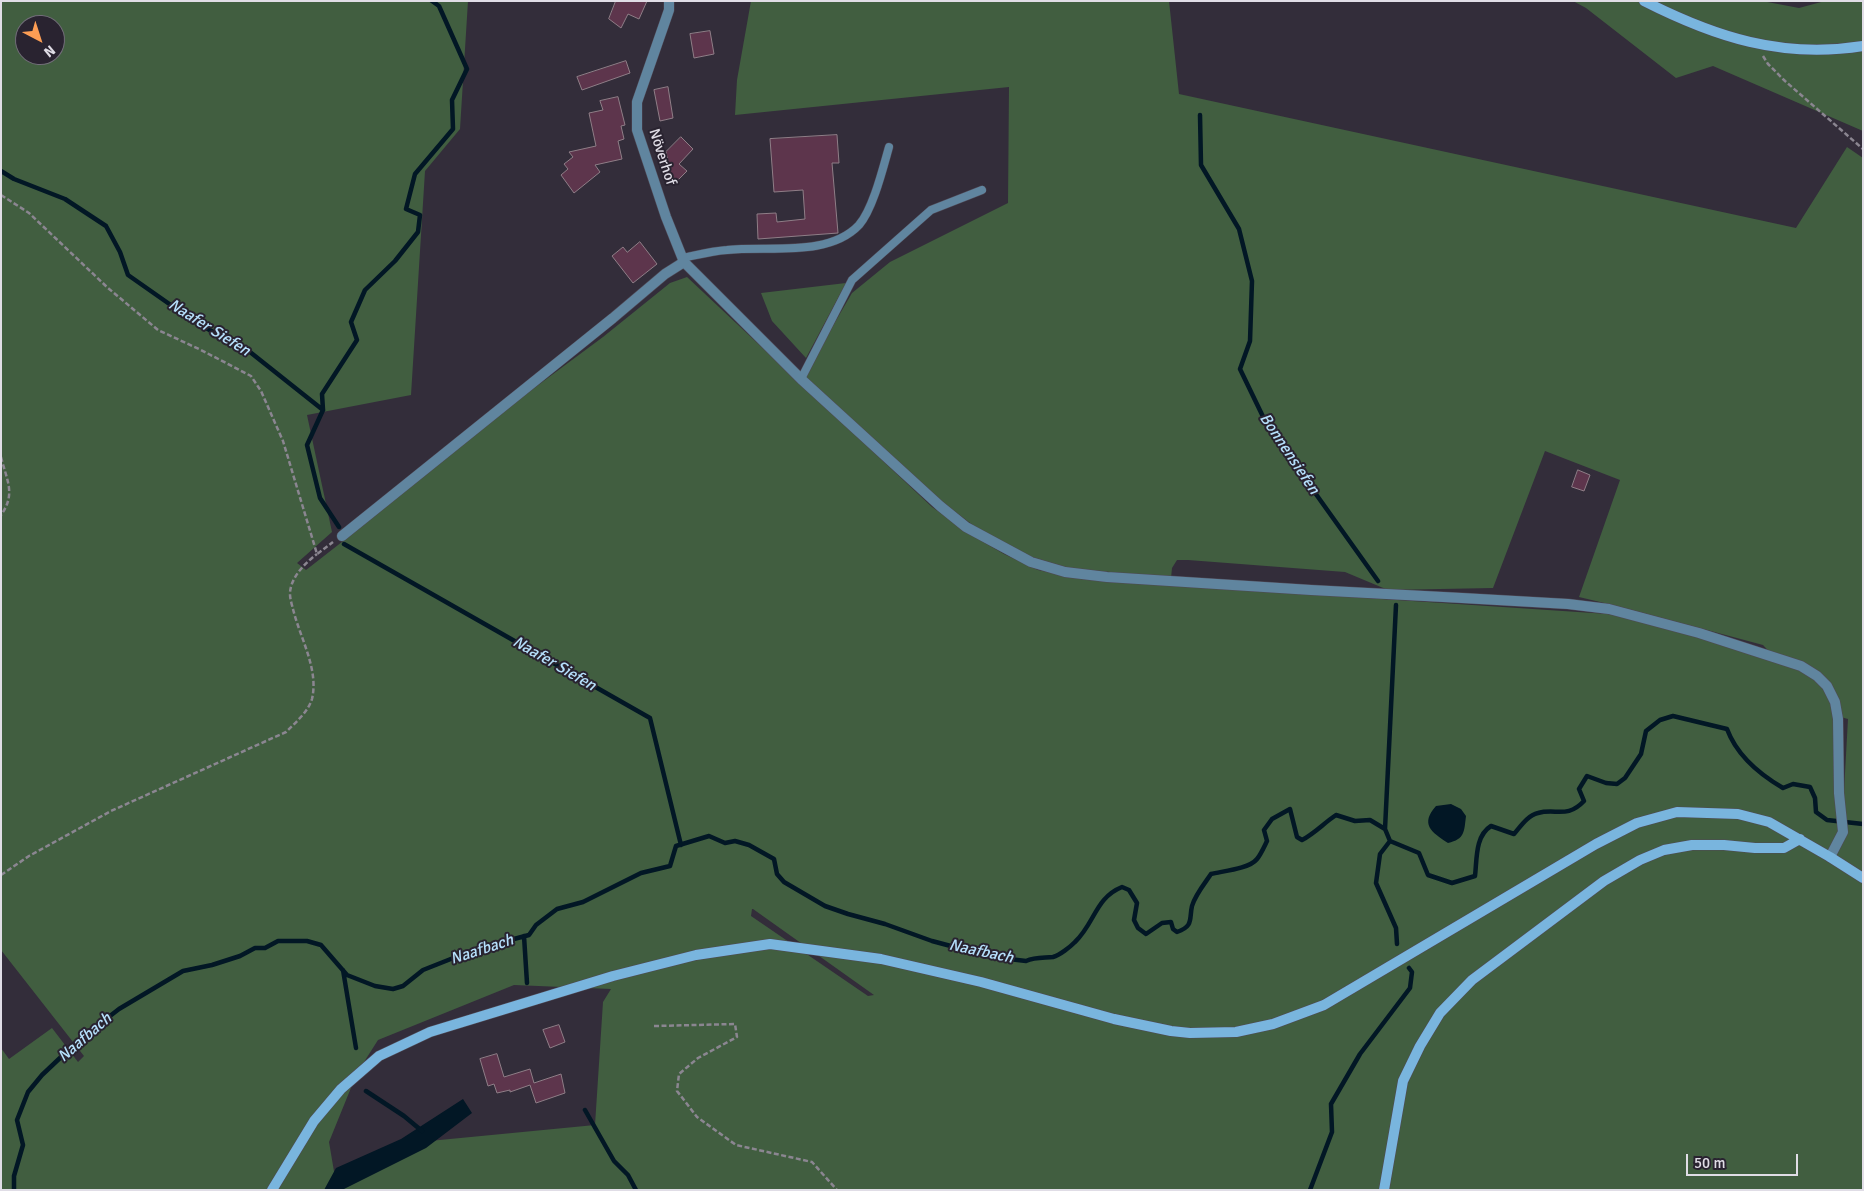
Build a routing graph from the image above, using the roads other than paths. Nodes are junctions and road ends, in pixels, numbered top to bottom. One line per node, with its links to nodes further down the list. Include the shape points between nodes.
1 (670, 1): 6 (street, Növerhof, via 637,102 637,130)
2 (1644, 1): 3 (main road, via 1706,29 1756,44 1803,50)
3 (1863, 46)
4 (889, 147): 6 (lane, via 869,207 860,224 843,238 800,248 728,250)
5 (982, 190): 7 (lane, via 931,210 852,280)
6 (683, 260): 7 (street); 8 (street)
7 (801, 379): 10 (street, via 966,527 1031,562 1065,572 1609,609 1699,633 1801,666 1827,686 1835,702 1838,719 1843,832)
8 (342, 536)
9 (1800, 839): 10 (main road); 12 (main road, via 1770,822 1738,814 1677,812 1637,823 1324,1005 1273,1024 1236,1032 1171,1031 881,959 770,944 696,956 613,976 430,1032 379,1056 340,1089 314,1121); 13 (main road, via 1784,848 1692,845 1664,850 1640,860 1604,881 1472,980 1440,1013 1403,1081)
10 (1830, 857): 11 (main road)
11 (1863, 878)
12 (272, 1190)
13 (1384, 1190)

